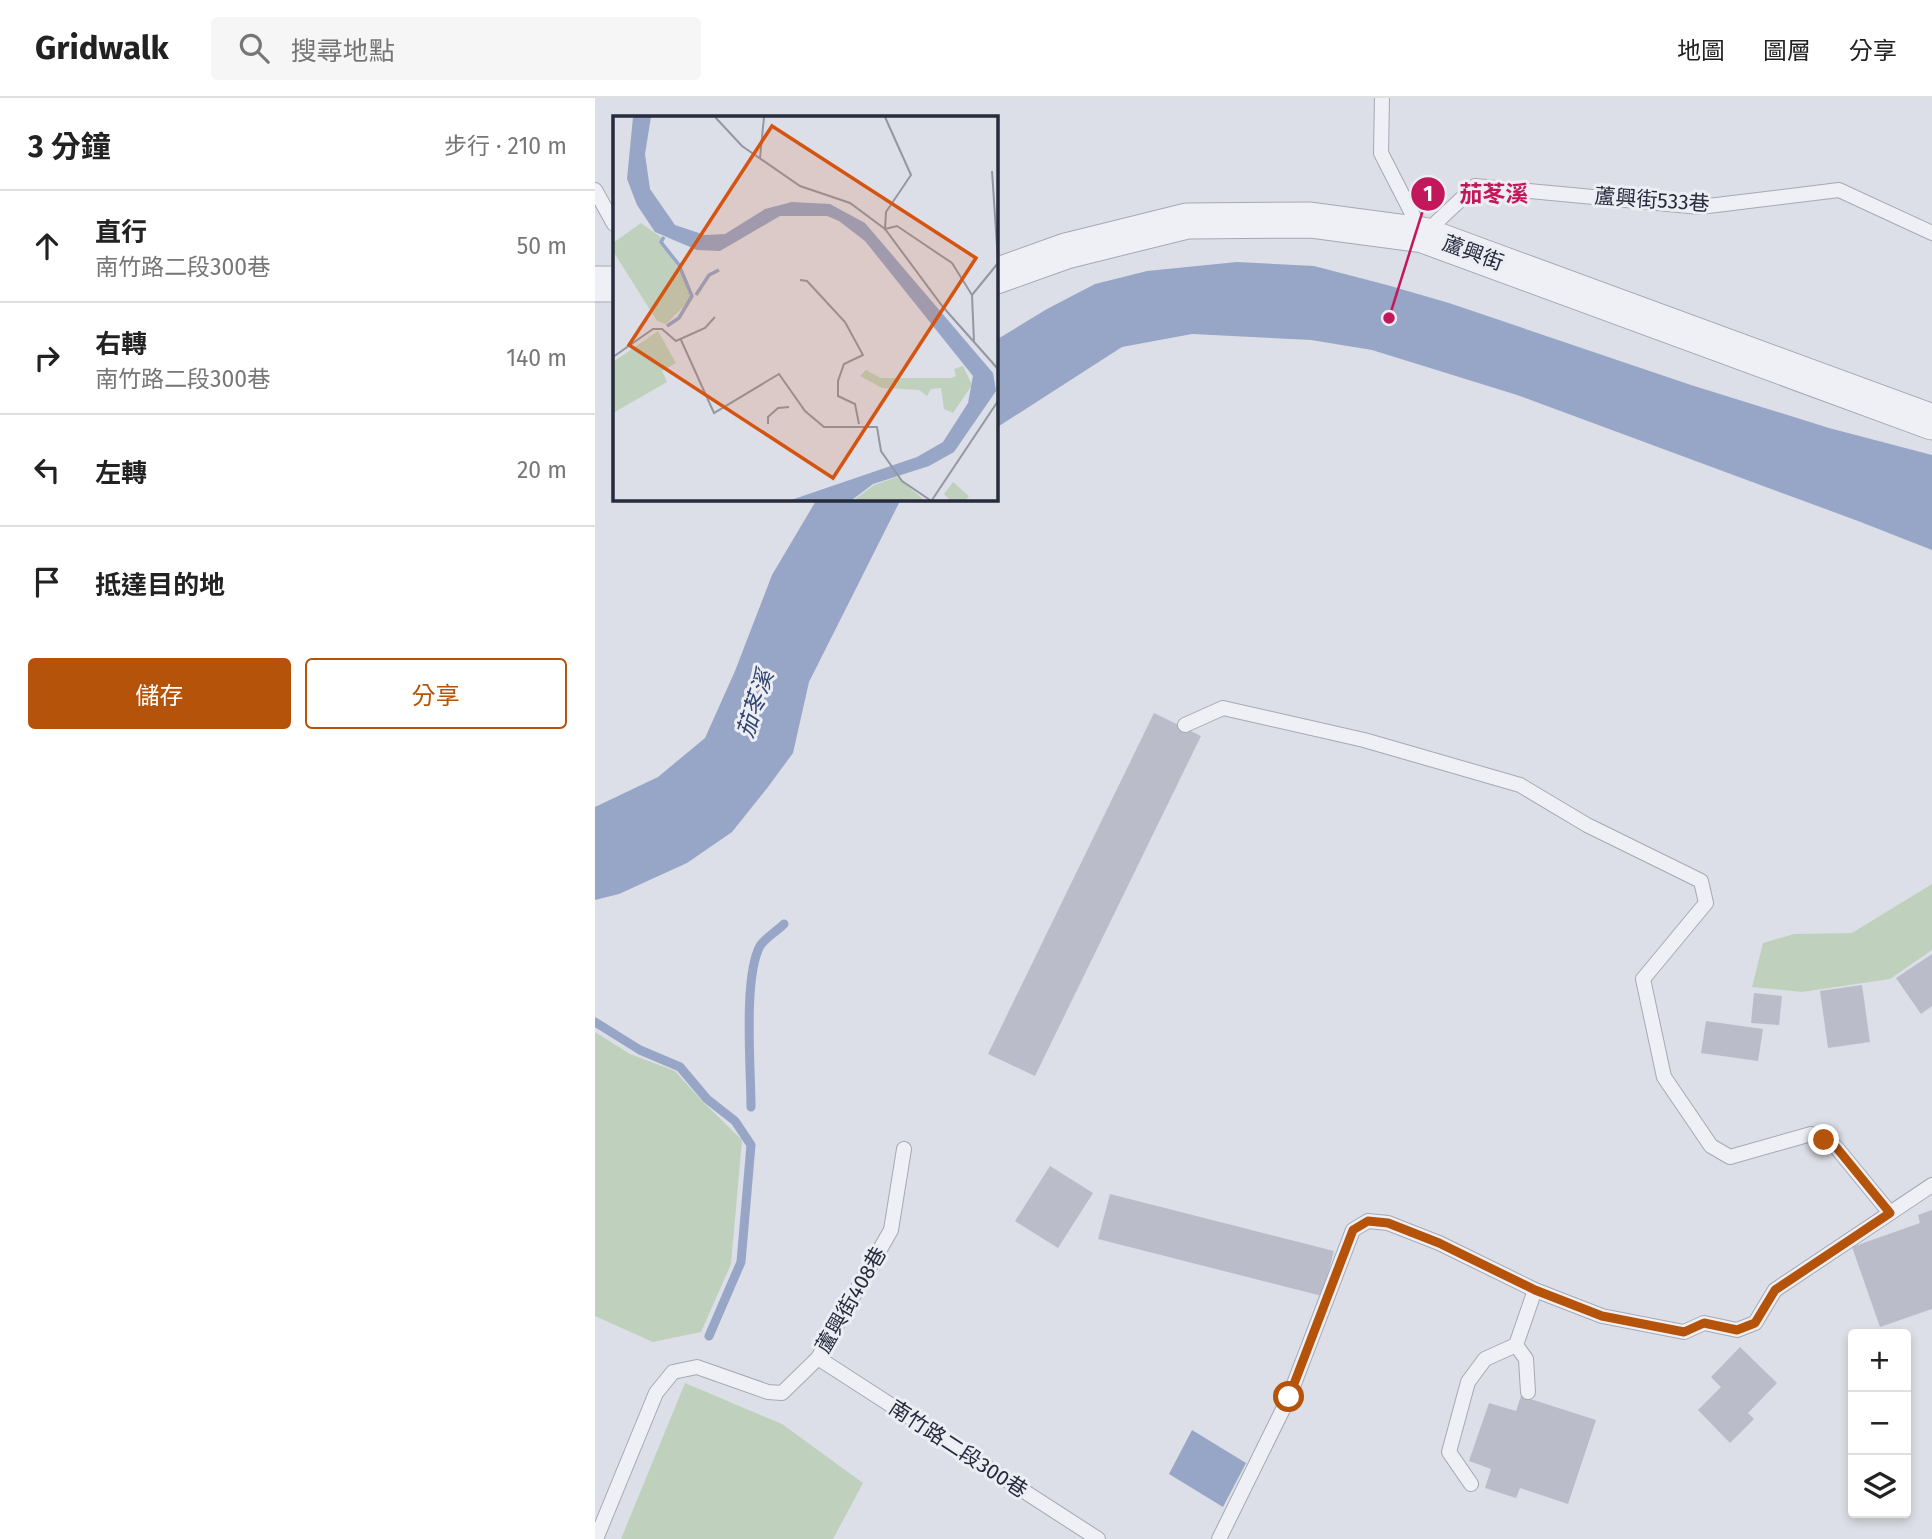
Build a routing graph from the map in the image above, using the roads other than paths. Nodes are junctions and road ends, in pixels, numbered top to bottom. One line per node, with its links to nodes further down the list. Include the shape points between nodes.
1 (1382, 98): 5 (lane, via 1381,153)
2 (595, 190): 3 (lane)
3 (613, 222)
4 (1932, 233): 5 (lane, 蘆興街533巷, via 1839,190 1700,207 1475,186)
5 (1423, 234): 6 (street, 蘆興街, via 1310,220 1187,221 1066,251); 9 (street, 蘆興街)
6 (997, 276)
7 (595, 284): 8 (street)
8 (613, 284)
9 (1932, 422)
10 (1185, 724): 13 (lane, via 1223,708 1364,740 1520,785 1587,825 1701,881 1706,903 1643,979 1664,1077 1711,1146 1730,1157 1811,1134 1836,1147)
11 (904, 1149): 16 (lane, 蘆興街408巷, via 891,1230)
12 (1932, 1185): 13 (lane)
13 (1890, 1213): 14 (lane, via 1775,1290 1755,1323 1737,1330 1704,1323 1684,1332 1602,1316)
14 (1535, 1290): 15 (lane); 21 (lane, via 1388,1223 1368,1221 1353,1230 1289,1397)
15 (1516, 1345): 17 (lane, via 1525,1359); 18 (lane, via 1485,1360 1468,1382 1449,1452)
16 (818, 1358): 19 (lane, 蘆興街408巷, via 782,1393 697,1367 673,1372 656,1393); 20 (lane, 南竹路二段300巷)
17 (1528, 1392)
18 (1471, 1484)
19 (596, 1539)
20 (1098, 1539)
21 (1219, 1539)

